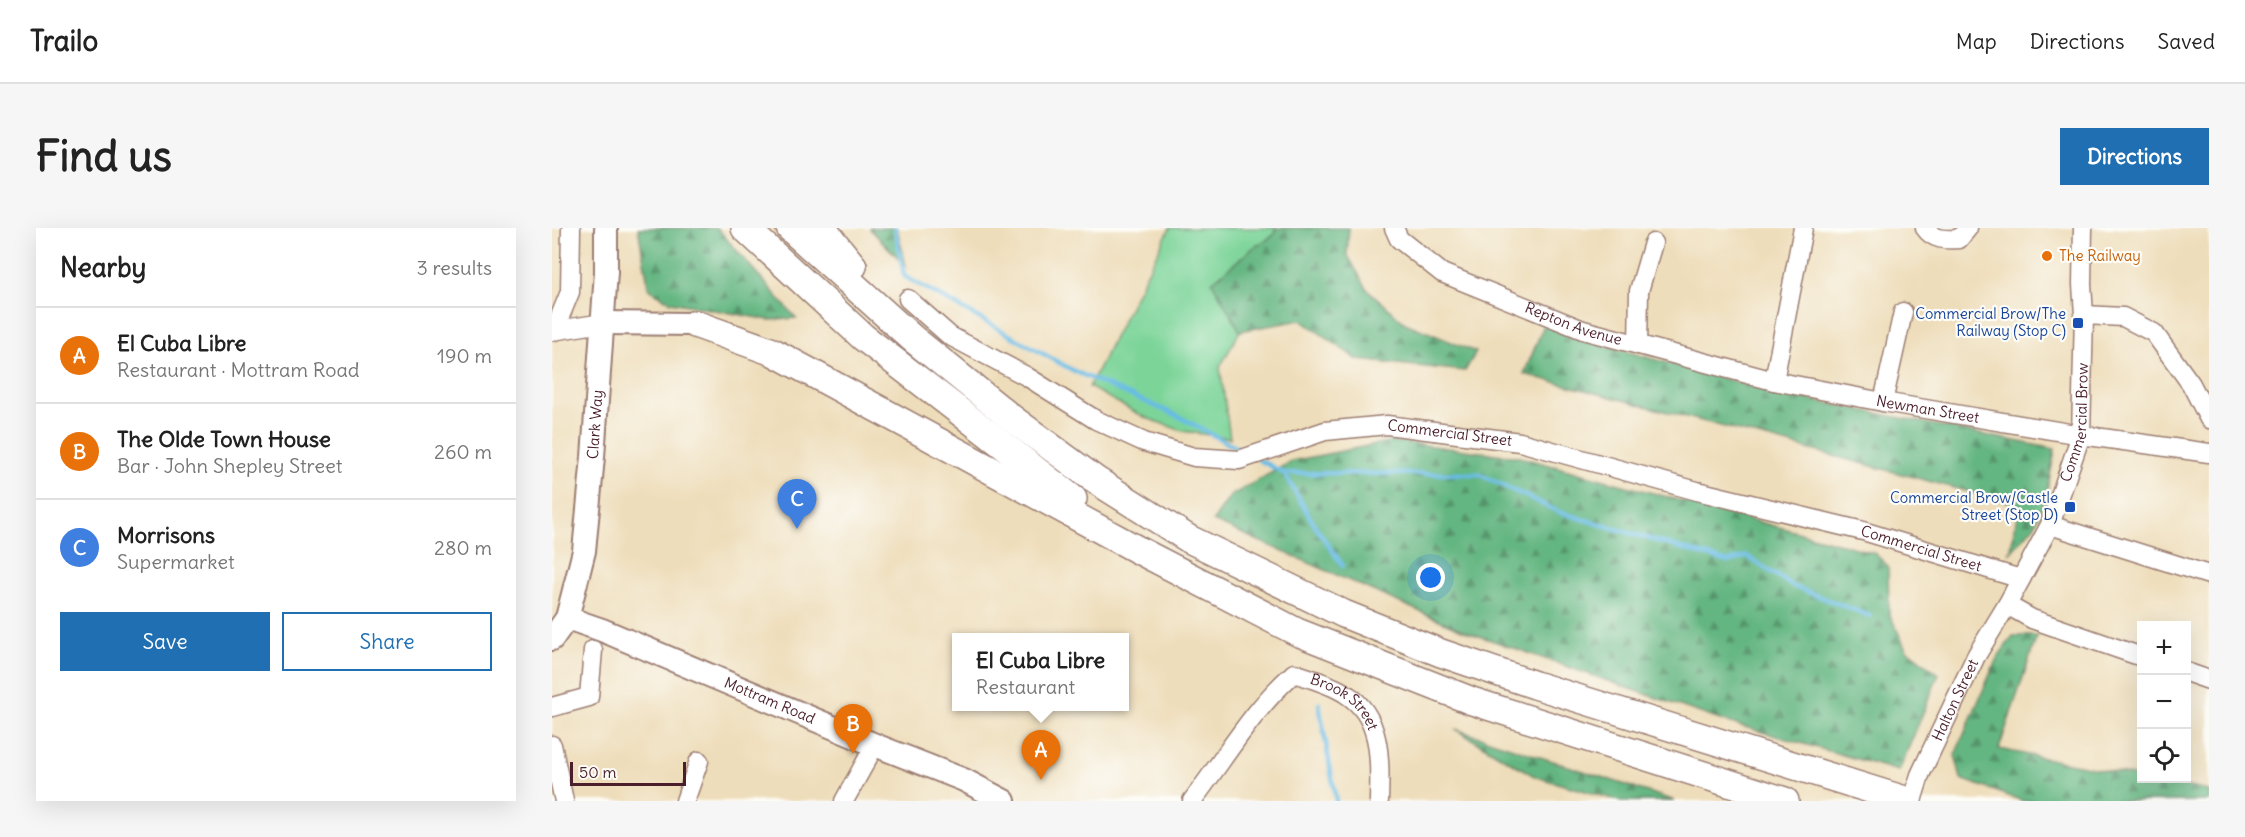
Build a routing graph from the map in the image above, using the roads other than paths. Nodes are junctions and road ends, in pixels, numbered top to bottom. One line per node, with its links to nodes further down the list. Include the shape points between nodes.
1 (571, 228): 17 (street, via 570,292)
2 (606, 228): 15 (main road, Clark Way)
3 (745, 228): 26 (highway, via 862,337)
4 (790, 228): 18 (highway)
5 (822, 228): 18 (highway)
6 (1394, 228): 19 (street, Repton Avenue, via 1400,239 1442,273 1583,330)
7 (1803, 228): 20 (street)
8 (1925, 228): 9 (street, via 1930,235 1959,240)
9 (1968, 228)
10 (2083, 228): 14 (street, Commercial Brow)
11 (1653, 243): 19 (street, via 1639,291)
12 (908, 299): 28 (street, Commercial Street, via 950,336 1026,376 1096,420 1144,442 1194,457 1239,460 1325,431 1387,425 1520,442 1863,531)
13 (1903, 312): 21 (street)
14 (2084, 315): 22 (street, via 2123,317 2154,333 2191,384); 23 (street, Commercial Brow)
15 (603, 323): 16 (main road); 17 (street); 30 (main road, Clark Way, via 584,551)
16 (695, 324): 26 (highway, via 773,352)
17 (553, 331)
18 (912, 338): 47 (highway, via 1097,481 1189,539 1344,614 1535,685)
19 (1638, 345): 20 (street, Repton Avenue)
20 (1773, 381): 21 (street, Newman Street)
21 (1883, 402): 23 (street, Newman Street)
22 (2209, 418)
23 (2081, 435): 24 (street, Newman Street); 25 (street, Commercial Brow)
24 (2209, 453)
25 (2050, 525): 27 (street); 28 (street, Commercial Brow)
26 (1140, 551): 46 (highway, via 1297,632 1472,701)
27 (2209, 574)
28 (2021, 579): 29 (street, Commercial Brow)
29 (2007, 604): 33 (street, via 2032,619); 47 (street, Halton Street, via 1976,656)
30 (560, 613): 31 (main road); 38 (main road, Mottram Road)
31 (552, 639)
32 (593, 650): 36 (street, via 589,698)
33 (2137, 655)
34 (2191, 673): 35 (street)
35 (2209, 680)
36 (552, 707)
37 (552, 745): 42 (street)
38 (875, 745): 41 (main road, Mottram Road, via 964,780); 44 (street)
39 (699, 761): 43 (street)
40 (1203, 797): 45 (street, Brook Street, via 1249,724 1294,673 1345,693 1365,713 1379,748)
41 (1000, 800)
42 (564, 801)
43 (685, 801)
44 (844, 801)
45 (1379, 801)
46 (1785, 801)
47 (1910, 801)

